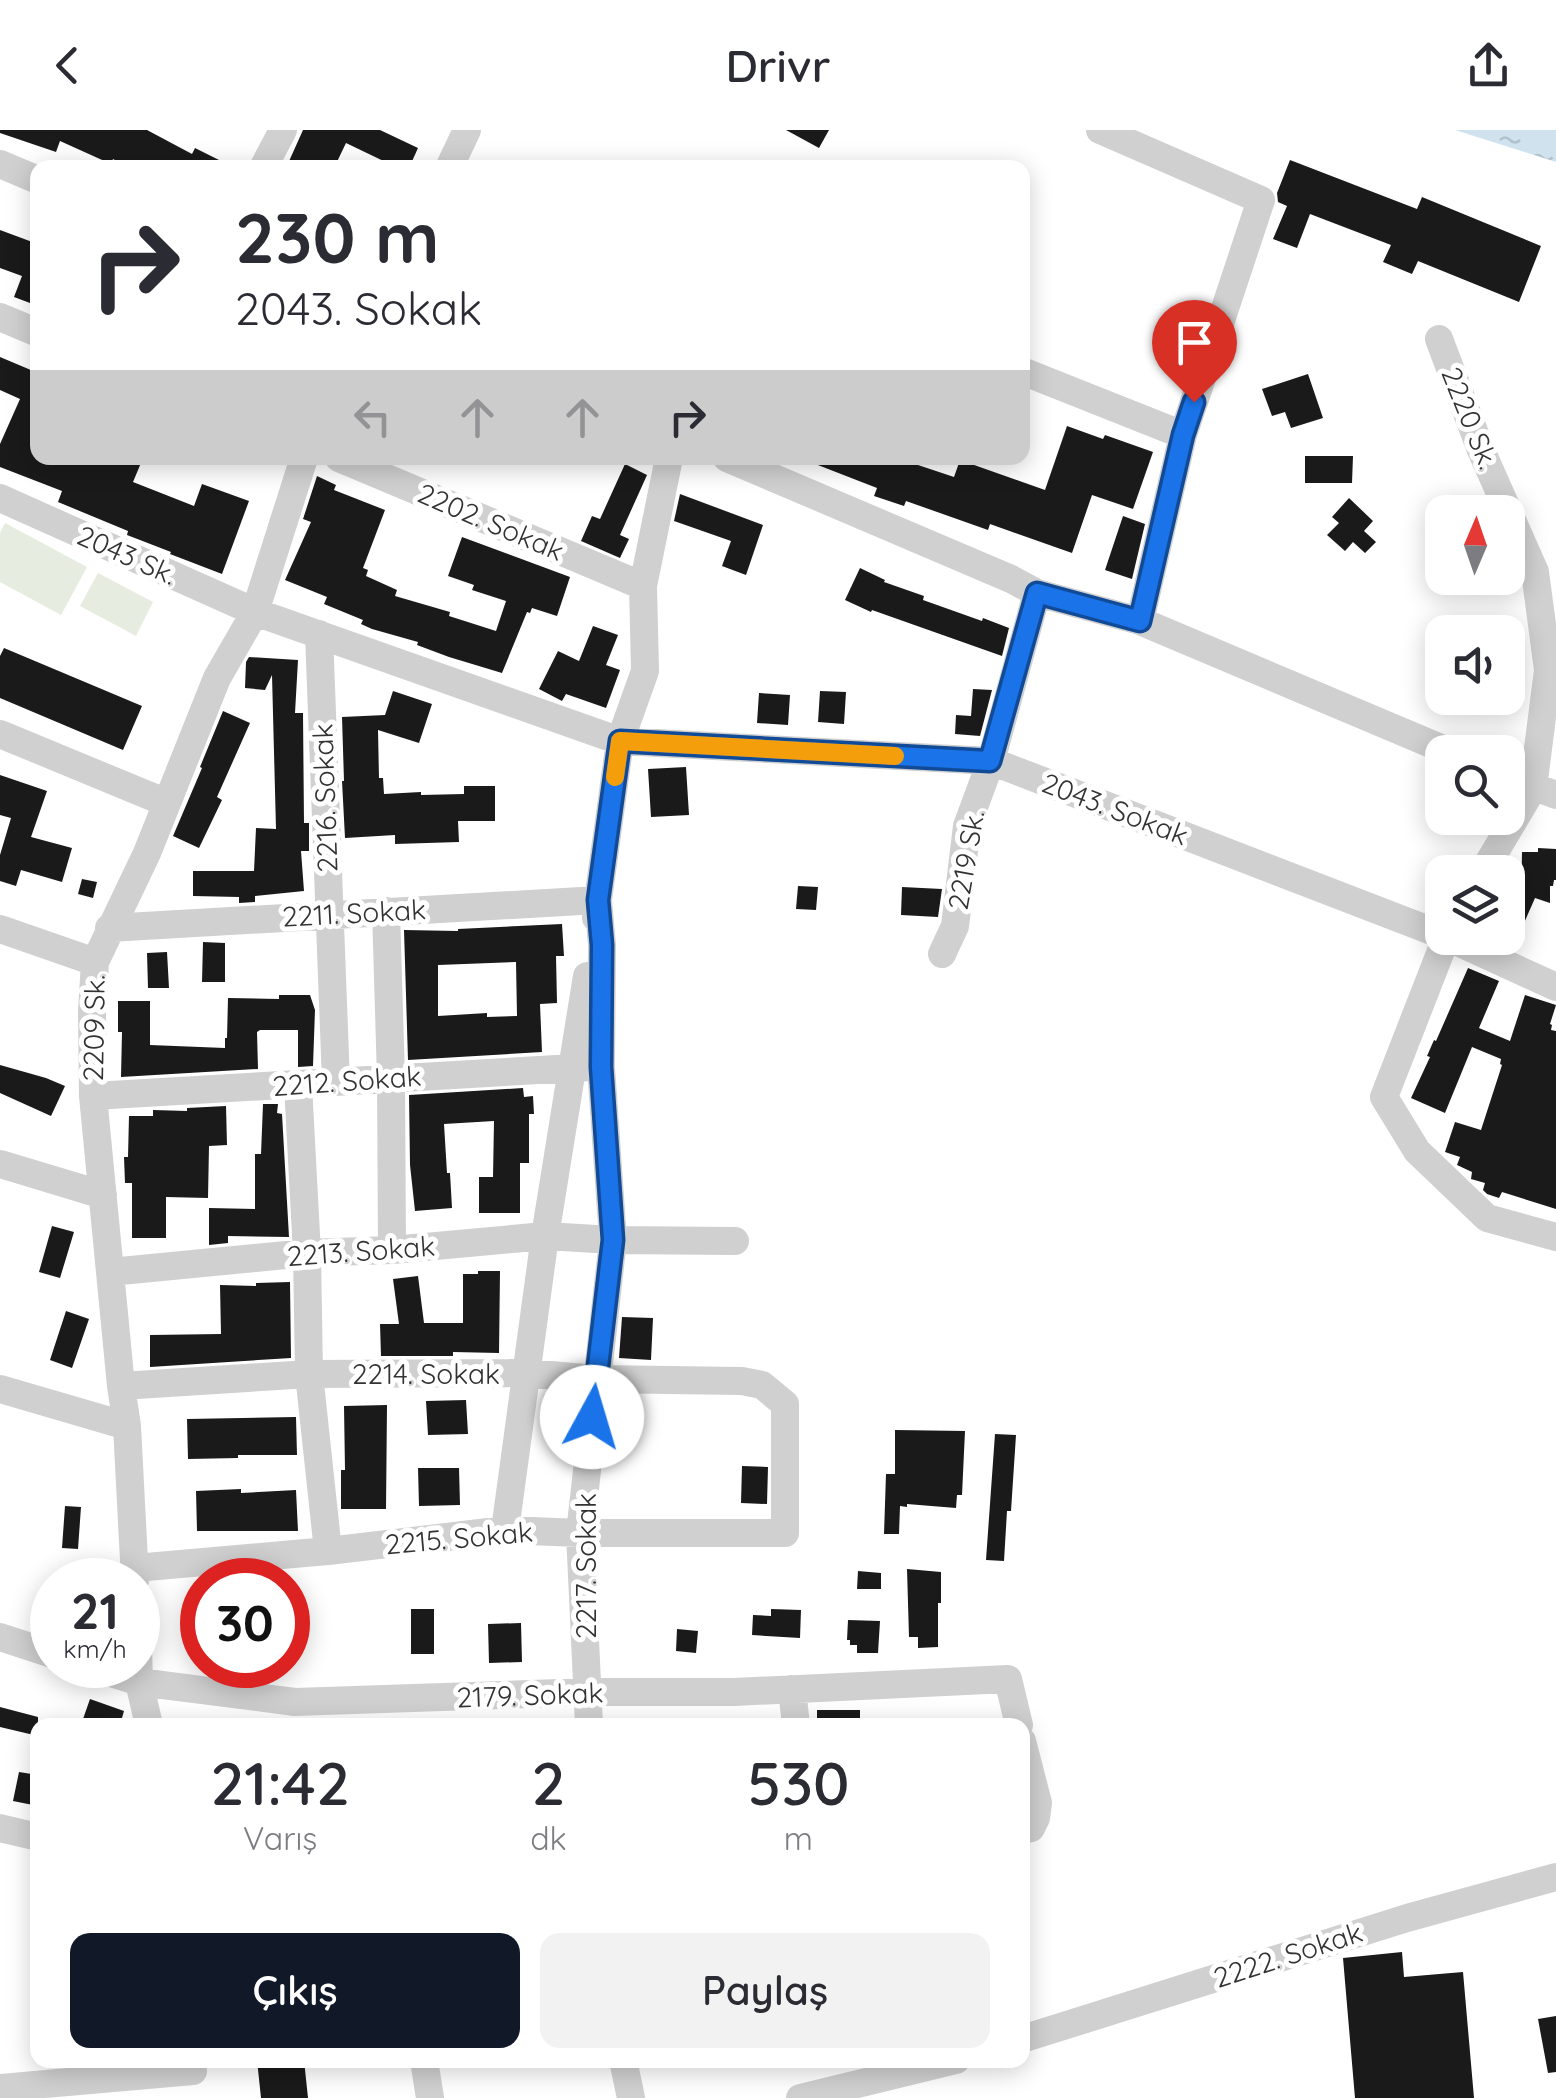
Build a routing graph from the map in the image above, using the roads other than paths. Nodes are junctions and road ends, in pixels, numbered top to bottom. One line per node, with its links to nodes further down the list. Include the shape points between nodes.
1 (283, 130): 4 (street)
2 (467, 130): 5 (street)
3 (1100, 130): 12 (street, via 1261,200)
4 (267, 160)
5 (453, 160)
6 (0, 164): 7 (street)
7 (30, 177)
8 (0, 318): 9 (street)
9 (30, 330)
10 (1438, 339): 27 (street, 2220 Sk., via 1535,572 1548,670)
11 (1030, 374): 12 (street)
12 (1183, 435): 21 (street)
13 (302, 465): 20 (street, 2209 Sk.)
14 (356, 465): 18 (street, 2202. Sokak)
15 (667, 465): 18 (street, 2217. Sokak)
16 (775, 466): 19 (street)
17 (0, 498): 20 (street, 2043 Sk.)
18 (642, 586): 24 (street, 2217. Sokak, via 645,671)
19 (1037, 593): 21 (street); 26 (street, 2219 Sk.)
20 (255, 612): 22 (street, 2043. Sokak); 28 (street, 2209 Sk., via 217,678)
21 (1140, 621): 25 (street)
22 (319, 634): 24 (street, 2043. Sokak); 32 (street, 2216. Sokak)
23 (0, 734): 28 (street)
24 (620, 741): 26 (street, 2043. Sokak); 30 (street, 2217. Sokak)
25 (1425, 741)
26 (990, 761): 35 (street, 2043. Sokak); 36 (street, 2219 Sk., via 967,826 955,926)
27 (1532, 787): 29 (street)
28 (167, 802): 33 (street, 2209 Sk.)
29 (1494, 855)
30 (598, 900): 31 (street, 2211. Sokak); 41 (street, 2217. Sokak, via 602,945)
31 (386, 911): 32 (street, 2211. Sokak); 42 (street)
32 (330, 914): 33 (street, 2211. Sokak); 43 (street, 2216. Sokak)
33 (109, 928): 39 (street, 2209 Sk.)
34 (0, 929): 39 (street)
35 (1425, 929)
36 (942, 954)
37 (1439, 955): 49 (street, via 1384,1097 1417,1151 1487,1218)
38 (1486, 955): 40 (street, 2043. Sokak)
39 (95, 962): 45 (street, 2209 Sk.)
40 (1556, 987)
41 (587, 1068): 42 (street, 2212. Sokak); 48 (street); 50 (street, 2217. Sokak)
42 (391, 1078): 43 (street, 2212. Sokak); 52 (street)
43 (336, 1082): 44 (street, 2212. Sokak)
44 (298, 1085): 45 (street, 2212. Sokak); 53 (street)
45 (93, 1096): 47 (street, 2209 Sk.)
46 (0, 1164): 47 (street)
47 (103, 1195): 54 (street, 2209 Sk.)
48 (545, 1236): 50 (street, 2213. Sokak); 52 (street, 2213. Sokak); 55 (street)
49 (1556, 1237)
50 (613, 1240): 51 (street, 2213. Sokak); 57 (street, 2217. Sokak)
51 (735, 1240)
52 (392, 1250): 53 (street, 2213. Sokak)
53 (308, 1253): 54 (street, 2213. Sokak); 56 (street)
54 (110, 1272): 58 (street, 2209 Sk.)
55 (528, 1373): 56 (street, 2214. Sokak); 57 (street, 2214. Sokak); 61 (street)
56 (309, 1374): 58 (street, 2214. Sokak); 64 (street)
57 (596, 1379): 62 (street, 2217. Sokak); 63 (street, 2214. Sokak, via 762,1385 785,1404)
58 (121, 1386): 60 (street, 2209 Sk.)
59 (0, 1389): 60 (street)
60 (127, 1426): 65 (street, 2209 Sk.)
61 (504, 1530): 62 (street, 2215. Sokak); 64 (street, 2215. Sokak)
62 (580, 1532): 63 (street, 2215. Sokak); 72 (street, 2217. Sokak)
63 (784, 1533)
64 (328, 1551): 66 (street, 2215. Sokak)
65 (134, 1558)
66 (160, 1571)
67 (0, 1636): 68 (street)
68 (30, 1646)
69 (160, 1685): 73 (street, 2179. Sokak)
70 (140, 1688): 74 (street)
71 (792, 1688): 72 (street, 2179. Sokak); 76 (street); 77 (street, 2179. Sokak, via 1008,1679)
72 (589, 1692): 73 (street, 2179. Sokak); 75 (street, 2217. Sokak)
73 (384, 1712)
74 (147, 1718)
75 (589, 1718)
76 (795, 1718)
77 (1017, 1718)
78 (1030, 1776): 80 (street, via 1038,1811)
79 (0, 1828): 81 (street)
80 (1030, 1828)
81 (30, 1835)
82 (1556, 1877): 83 (street, 2222. Sokak)
83 (1030, 2036)
84 (425, 2068): 90 (street)
85 (625, 2068): 91 (street)
86 (891, 2068): 87 (street)
87 (851, 2073): 92 (street)
88 (194, 2076): 89 (street)
89 (0, 2088)
90 (430, 2098)
91 (631, 2098)
92 (800, 2098)

